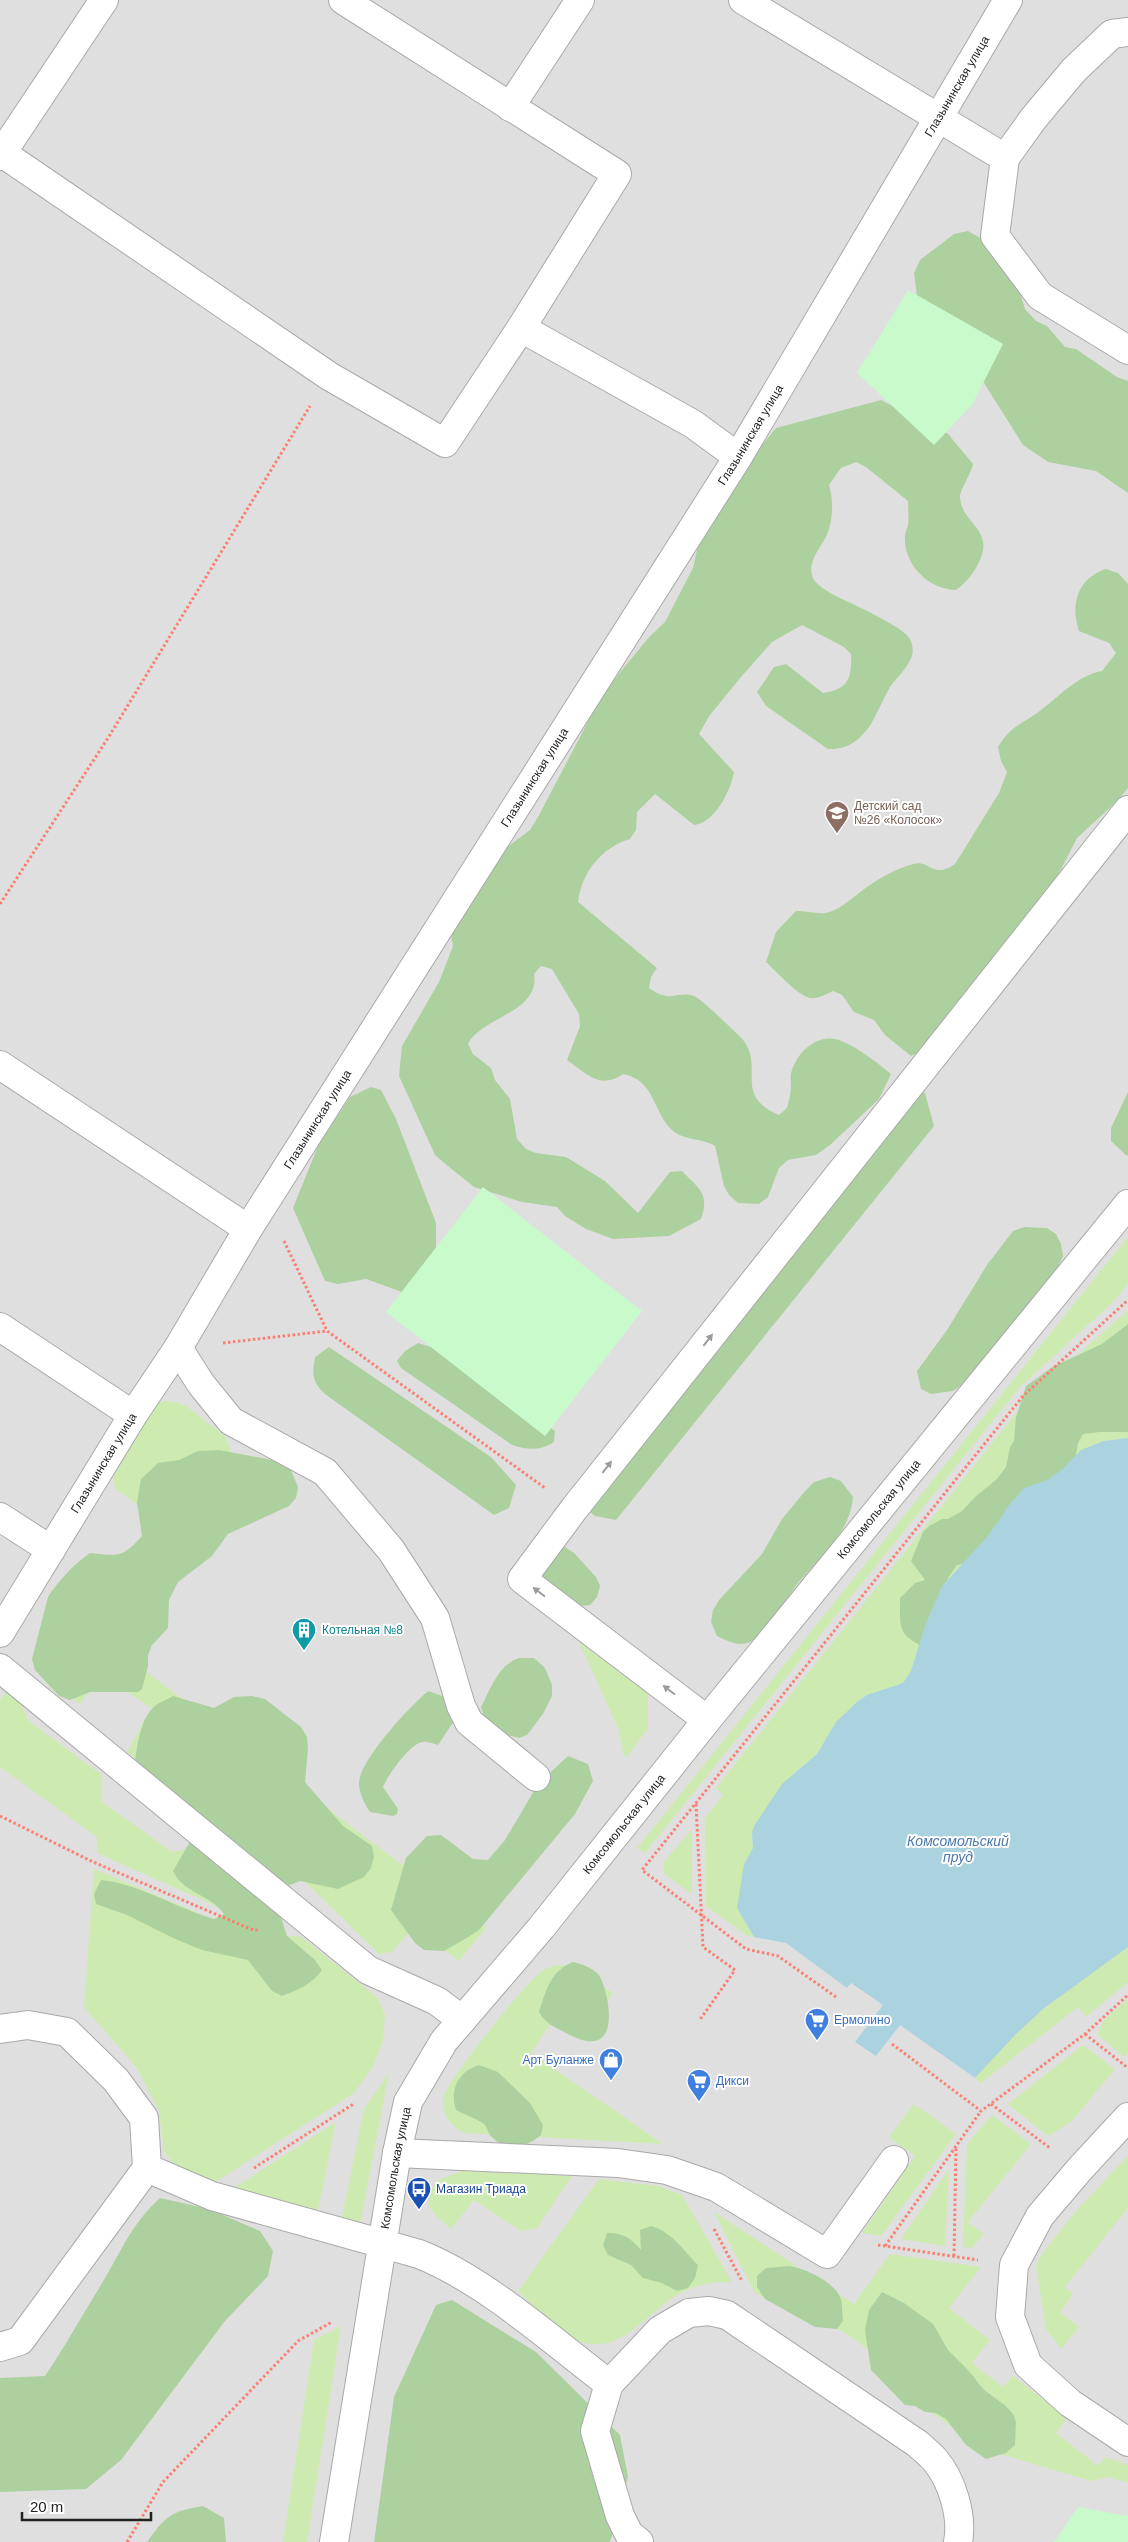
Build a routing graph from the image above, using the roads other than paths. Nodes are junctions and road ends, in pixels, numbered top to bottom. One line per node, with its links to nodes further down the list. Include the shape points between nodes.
1 (104, 0): 9 (street)
2 (342, 0): 7 (street)
3 (580, 0): 7 (street)
4 (743, 0): 8 (street)
5 (1008, 0): 8 (street, Глазынинская улица)
6 (1128, 32): 10 (street, via 1112,34 1074,70)
7 (510, 106): 11 (street, via 617,174)
8 (939, 117): 10 (street); 13 (street, Глазынинская улица)
9 (1, 155): 11 (street, via 329,376 446,443)
10 (1005, 158): 12 (street, via 995,236 1040,296)
11 (521, 328): 13 (street, via 692,424)
12 (1128, 350)
13 (738, 457): 17 (street, Глазынинская улица)
14 (1128, 810): 25 (street, one-way to 14, via 522,1579)
15 (0, 1065): 17 (street)
16 (1128, 1204): 25 (street, Комсомольская улица)
17 (248, 1229): 19 (street, Глазынинская улица)
18 (0, 1327): 20 (street)
19 (178, 1348): 20 (street, Глазынинская улица); 26 (street, via 201,1384 231,1421 325,1472 392,1550 435,1618 461,1706 469,1722)
20 (133, 1415): 22 (street, Глазынинская улица)
21 (0, 1517): 22 (street)
22 (50, 1550): 23 (street, Глазынинская улица)
23 (0, 1633)
24 (0, 1668): 27 (street, via 368,1970 437,2000)
25 (708, 1720): 27 (street, Комсомольская улица, via 541,1928)
26 (536, 1777)
27 (462, 2020): 30 (street, Комсомольская улица, via 433,2057 408,2102)
28 (0, 2029): 32 (street, via 28,2025 67,2032 116,2080 144,2118)
29 (1128, 2117): 36 (street, via 1040,2216 1014,2265 1010,2317 1028,2365 1070,2403)
30 (397, 2153): 31 (street, via 618,2163 667,2170 716,2187 828,2254); 33 (street, Комсомольская улица)
31 (894, 2160)
32 (147, 2168): 33 (street, via 212,2196); 34 (street, via 20,2341)
33 (381, 2244): 35 (street, via 419,2254 464,2275); 37 (street, Комсомольская улица)
34 (0, 2346)
35 (609, 2384): 38 (street, via 595,2431 620,2516 629,2534); 39 (street, via 660,2330 689,2313 709,2311 727,2315 918,2444 935,2460 949,2481 957,2511)
36 (1128, 2442)
37 (334, 2542)
38 (639, 2542)
39 (958, 2542)

